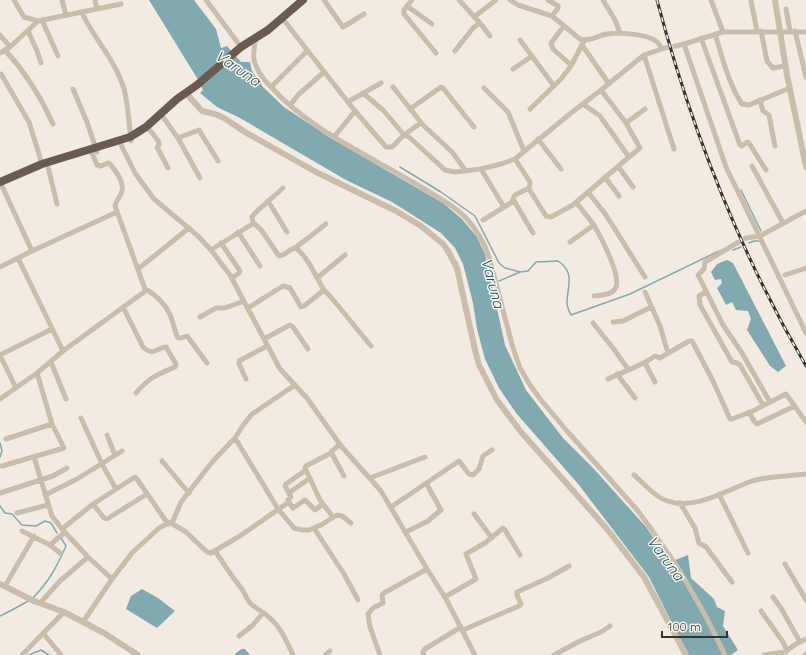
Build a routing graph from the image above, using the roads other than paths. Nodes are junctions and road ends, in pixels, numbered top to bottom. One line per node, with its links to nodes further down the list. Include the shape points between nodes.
1 (14, 0): 26 (street, via 24,17)
2 (62, 0): 22 (street)
3 (95, 0): 18 (street)
4 (206, 0): 46 (street)
5 (303, 0): 25 (highway)
6 (324, 0): 21 (street, via 343,27)
7 (412, 0): 17 (street)
8 (459, 0): 24 (street)
9 (496, 0): 24 (street)
10 (510, 0): 23 (street)
11 (548, 0): 23 (street, via 558,6)
12 (603, 0): 36 (street)
13 (711, 0): 34 (street)
14 (751, 0): 31 (street)
15 (775, 0): 32 (street)
16 (121, 4): 18 (street)
17 (407, 6): 28 (street); 50 (street, via 404,10 406,18)
18 (97, 9): 20 (street)
19 (786, 9): 33 (street)
20 (82, 13): 22 (street); 89 (street, via 122,83)
21 (364, 14)
22 (66, 15): 26 (street)
23 (552, 16): 29 (street)
24 (474, 17): 27 (street)
25 (282, 18): 40 (highway); 48 (street)
26 (40, 21): 30 (street); 52 (street)
27 (480, 23): 39 (street); 49 (street)
28 (432, 24)
29 (564, 26): 43 (street); 55 (street, via 551,43 553,49)
30 (28, 31): 47 (street); 54 (street)
31 (759, 31): 32 (street); 34 (street); 56 (street, via 767,62 773,68)
32 (780, 31): 33 (street); 56 (street)
33 (792, 31): 35 (street); 60 (street)
34 (723, 32): 37 (street)
35 (806, 32)
36 (620, 33): 43 (street, via 608,34); 51 (street, via 648,37 663,48)
37 (715, 34): 41 (street); 72 (street, via 739,100 742,104 749,105)
38 (0, 35): 47 (street)
39 (490, 36)
40 (255, 38): 46 (highway); 64 (street, via 255,63)
41 (701, 38): 44 (street); 107 (street, via 740,145 749,143)
42 (520, 40): 53 (street)
43 (583, 43): 55 (street); 62 (street)
44 (684, 44): 45 (street); 133 (street, via 726,167)
45 (676, 46)
46 (241, 47): 71 (highway)
47 (5, 50): 82 (street, via 39,95)
48 (307, 51): 58 (street); 64 (street)
49 (455, 51)
50 (436, 53)
51 (644, 55): 62 (street); 93 (street)
52 (58, 56)
53 (532, 56): 57 (street); 63 (street)
54 (41, 63)
55 (571, 65): 63 (street)
56 (786, 66): 67 (street)
57 (513, 69)
58 (324, 72): 73 (street); 75 (street)
59 (1, 74): 100 (street, via 29,122)
60 (806, 77)
61 (381, 83): 70 (street)
62 (609, 84): 69 (street)
63 (554, 86): 77 (street)
64 (271, 87): 75 (street)
65 (393, 87): 76 (street)
66 (484, 88): 95 (street, via 508,112)
67 (790, 88): 72 (street); 96 (street)
68 (73, 89): 94 (street, via 87,122)
69 (601, 90): 74 (street); 81 (street)
70 (363, 93): 73 (street); 86 (street, via 387,114)
71 (185, 94): 80 (highway); 89 (highway); 279 (street, via 202,111 224,118 316,172 396,211 421,226 442,244 457,268 474,350 497,400 521,432 607,529 640,571)
72 (760, 100): 92 (street, via 764,112 769,115)
73 (348, 102): 79 (street)
74 (583, 104): 90 (street); 97 (street, via 600,116)
75 (290, 105): 87 (street)
76 (410, 109): 84 (street, via 441,87); 108 (street, via 452,152)
77 (530, 109)
78 (645, 109): 81 (street)
79 (355, 111): 86 (street, via 386,147 392,147); 87 (street)
80 (163, 117): 85 (highway); 88 (street)
81 (626, 123): 97 (street, via 640,148)
82 (52, 124)
83 (418, 125): 86 (street)
84 (474, 127)
85 (149, 129): 89 (highway); 104 (street, via 159,142 158,150)
86 (404, 135): 108 (street, via 446,170)
87 (334, 137): 280 (street, via 456,208 476,229 489,257 518,361 530,385 649,526 680,571)
88 (178, 138): 99 (street, via 200,130); 110 (street)
89 (130, 139): 91 (highway); 94 (highway)
90 (538, 139): 95 (street); 106 (street)
91 (121, 145): 94 (highway); 129 (street, via 135,173 154,199)
92 (775, 146)
93 (674, 149)
94 (94, 151): 100 (highway); 123 (street, via 97,165 101,166 108,162 122,183 122,192 116,203)
95 (524, 151): 98 (street)
96 (804, 151): 103 (street)
97 (629, 156): 101 (street)
98 (515, 158): 105 (street); 114 (street, via 530,182)
99 (218, 161)
100 (45, 165): 111 (highway); 120 (street)
101 (618, 166): 109 (street); 112 (street)
102 (752, 166): 126 (street)
103 (806, 167)
104 (168, 168)
105 (481, 169): 108 (street); 121 (street)
106 (561, 169)
107 (766, 170)
108 (466, 171)
109 (605, 177): 115 (street); 116 (street)
110 (200, 178)
111 (1, 185): 140 (street)
112 (633, 187)
113 (283, 188): 117 (street)
114 (529, 188): 118 (street, via 515,195); 119 (street, via 548,217)
115 (588, 192): 119 (street); 148 (street, via 606,215)
116 (619, 196)
117 (268, 201): 125 (street, via 253,215); 131 (street)
118 (514, 201): 121 (street); 132 (street)
119 (576, 202): 128 (street)
120 (57, 204)
121 (504, 207): 124 (street)
122 (806, 211): 126 (street)
123 (117, 212): 140 (street); 146 (street)
124 (483, 220)
125 (253, 222): 130 (street); 138 (street, via 279,256)
126 (783, 223): 133 (street)
127 (326, 224): 138 (street)
128 (594, 225): 135 (street); 155 (street, via 611,259 617,283 611,292)
129 (190, 228): 139 (street); 146 (street)
130 (238, 232): 136 (street); 143 (street)
131 (287, 232)
132 (533, 233)
133 (760, 236): 134 (street); 164 (street)
134 (746, 238)
135 (570, 242)
136 (221, 243): 139 (street); 149 (street, via 240,271)
137 (737, 243): 154 (street, via 705,262 704,269 698,276)
138 (295, 248): 150 (street)
139 (211, 250): 149 (street)
140 (32, 251): 142 (street)
141 (345, 255): 150 (street)
142 (18, 258): 144 (street); 163 (street)
143 (260, 266)
144 (0, 267)
145 (806, 268): 147 (street)
146 (138, 269): 151 (street)
147 (785, 275)
148 (645, 277)
149 (232, 278): 156 (street)
150 (317, 278): 152 (street)
151 (145, 289): 157 (street); 173 (street, via 156,296 168,310 178,338 188,336)
152 (324, 290): 159 (street, via 301,307 290,288 283,286); 167 (street)
153 (646, 292): 158 (street)
154 (706, 292): 187 (street); 188 (street, via 699,296 700,305 732,362 740,365)
155 (594, 296)
156 (244, 301): 159 (street); 160 (street, via 225,308 216,308)
157 (123, 307): 169 (street); 183 (street, via 143,347 152,352 166,347 176,364 175,367 153,376)
158 (651, 307): 161 (street); 170 (street)
159 (248, 308): 165 (street)
160 (200, 317)
161 (613, 322)
162 (593, 323): 175 (street)
163 (52, 329): 169 (street); 171 (street)
164 (806, 333)
165 (264, 339): 166 (street); 168 (street, via 290,325)
166 (267, 346): 178 (street, via 239,361); 181 (street, via 280,369)
167 (371, 346)
168 (308, 349)
169 (63, 351): 172 (street)
170 (668, 353): 174 (street, via 658,358 655,356); 190 (street, via 689,341 694,342 728,416 732,419)
171 (0, 355): 182 (street)
172 (51, 362): 176 (street); 185 (street)
173 (207, 363)
174 (645, 363): 175 (street); 180 (street)
175 (628, 369): 177 (street)
176 (37, 373): 182 (street); 193 (street)
177 (617, 374): 179 (street); 184 (street)
178 (246, 379)
179 (608, 379)
180 (655, 382)
181 (295, 385): 195 (street, via 252,414); 197 (street)
182 (16, 388): 186 (street)
183 (136, 393)
184 (635, 398)
185 (66, 399)
186 (0, 400)
187 (770, 402): 188 (street); 189 (street, via 786,394)
188 (763, 406): 190 (street)
189 (795, 406): 190 (street, via 757,424); 192 (street)
190 (749, 412)
191 (82, 418): 205 (street)
192 (806, 422)
193 (52, 424): 196 (street); 202 (street, via 64,448)
194 (107, 435): 201 (street)
195 (236, 438): 218 (street, via 213,461); 229 (street)
196 (6, 439)
197 (340, 444): 200 (street, via 331,451); 213 (street)
198 (492, 450): 215 (street, via 483,456 479,469 473,475 469,474 459,461)
199 (122, 451): 201 (street)
200 (331, 454): 208 (street, via 306,466); 211 (street)
201 (116, 455): 205 (street)
202 (34, 457): 206 (street); 214 (street)
203 (425, 457): 213 (street)
204 (162, 461): 218 (street)
205 (102, 464): 216 (street); 222 (street)
206 (2, 466)
207 (67, 468): 214 (street)
208 (306, 470): 212 (street); 220 (street, via 286,484)
209 (806, 474): 221 (street, via 762,478)
210 (634, 475): 224 (street, via 659,497)
211 (344, 476)
212 (310, 478): 220 (street); 226 (street)
213 (370, 478): 228 (street)
214 (41, 480): 217 (street); 222 (street)
215 (426, 483): 228 (street); 238 (street, via 441,510 428,521)
216 (116, 489): 219 (street, via 135,477); 225 (street)
217 (0, 493)
218 (189, 493): 234 (street)
219 (147, 494): 225 (street, via 108,519 104,518); 234 (street)
220 (289, 494): 223 (street)
221 (719, 494): 224 (street, via 701,502); 244 (street)
222 (45, 495): 227 (street)
223 (289, 502): 226 (street, via 293,508 305,500 315,510); 229 (street)
224 (680, 503): 251 (street, via 695,528 699,543 706,547)
225 (94, 504): 236 (street)
226 (323, 504): 232 (street)
227 (48, 505): 230 (street); 236 (street, via 54,520)
228 (391, 507): 238 (street)
229 (278, 509): 235 (street, via 294,528); 242 (street)
230 (17, 513)
231 (474, 514): 240 (street)
232 (333, 517): 233 (street, via 340,515); 235 (street)
233 (351, 523)
234 (169, 524): 242 (street, via 186,532 207,552); 250 (street, via 159,528 132,553)
235 (314, 528): 255 (street)
236 (63, 530): 241 (street); 246 (street)
237 (22, 531): 239 (street)
238 (406, 532): 249 (street)
239 (34, 536): 241 (street); 252 (street)
240 (492, 538): 245 (street, via 504,529); 254 (street, via 466,554 476,579)
241 (50, 545): 243 (street)
242 (215, 551): 260 (street, via 248,601)
243 (60, 553)
244 (748, 553)
245 (520, 555)
246 (88, 557): 250 (street); 257 (street)
247 (785, 564): 256 (street)
248 (569, 566): 263 (street, via 517,592 521,604 519,606)
249 (427, 569): 254 (street); 276 (street, via 384,593 383,603 368,614)
250 (112, 579): 261 (street)
251 (732, 582)
252 (3, 585): 257 (street)
253 (773, 596): 267 (street)
254 (445, 597): 263 (street)
255 (358, 600)
256 (806, 600)
257 (37, 601): 259 (street)
258 (761, 611): 269 (street)
259 (64, 612): 261 (street); 264 (street)
260 (263, 613): 265 (street); 274 (street, via 277,626)
261 (83, 622): 273 (street)
262 (610, 626): 278 (street)
263 (462, 629): 271 (street, via 425,649); 277 (street)
264 (43, 633): 270 (street); 272 (street)
265 (239, 636)
266 (806, 639): 267 (street)
267 (800, 642): 269 (street)
268 (330, 651): 275 (street)
269 (787, 651): 281 (street)
270 (23, 654)
271 (422, 654)
272 (62, 655)
273 (138, 655)
274 (293, 655)
275 (325, 655)
276 (380, 655)
277 (475, 655)
278 (554, 655)
279 (686, 655)
280 (725, 655)
281 (764, 655)

